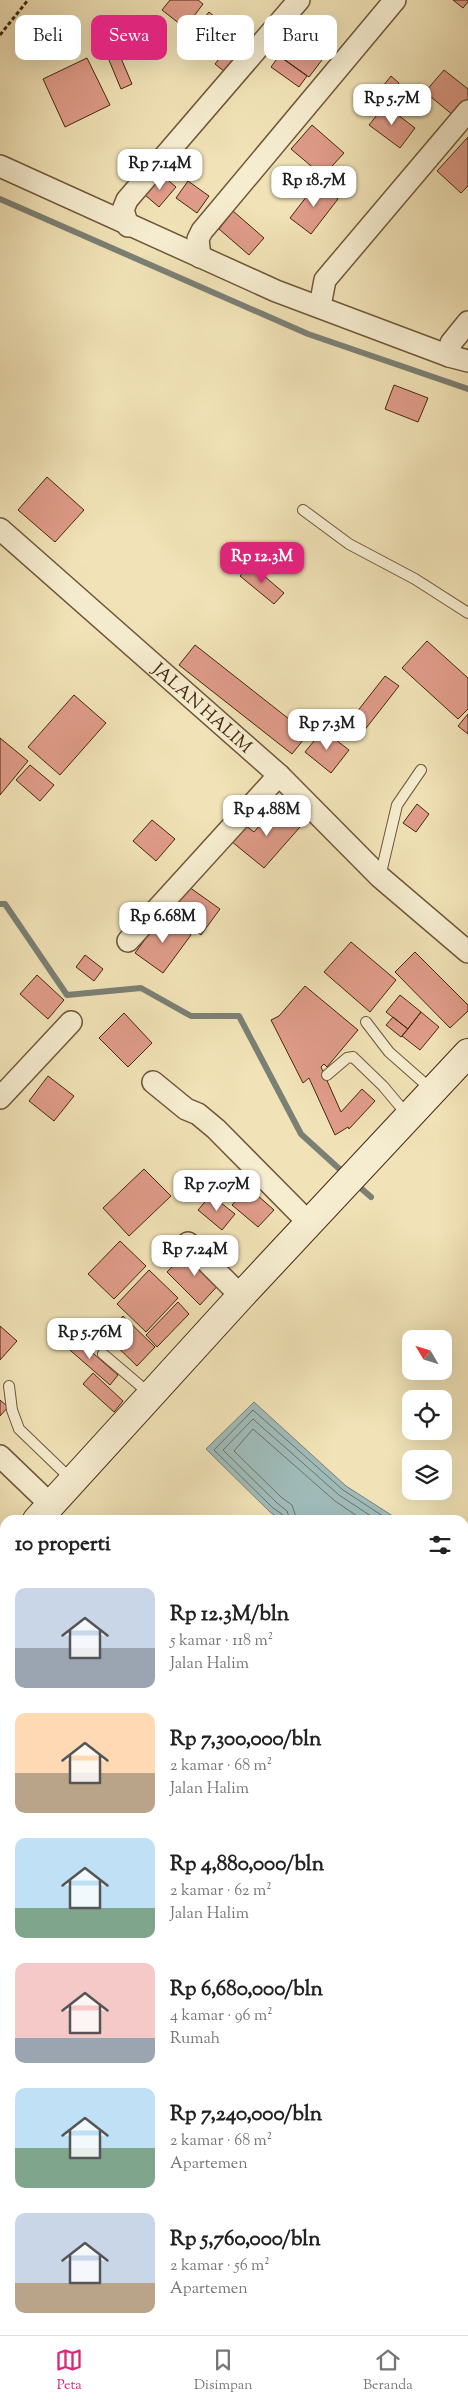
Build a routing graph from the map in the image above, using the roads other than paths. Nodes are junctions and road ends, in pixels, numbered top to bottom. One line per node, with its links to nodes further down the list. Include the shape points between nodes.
1 (299, 0): 5 (street, via 127,200 123,210)
2 (395, 0): 6 (street, via 202,231 198,239)
3 (468, 111): 7 (street, via 325,280)
4 (0, 166): 5 (street)
5 (128, 226): 6 (street)
6 (200, 257): 7 (street, via 276,291)
7 (320, 306): 9 (street)
8 (468, 322): 9 (street, via 451,343)
9 (458, 359)
10 (303, 510): 12 (lane, via 349,544 415,579)
11 (1, 532): 14 (street, JALAN HALIM)
12 (468, 613)
13 (421, 770): 15 (lane, via 397,805)
14 (279, 775): 15 (street, JALAN HALIM); 16 (street)
15 (380, 876): 17 (street, JALAN HALIM)
16 (128, 941)
17 (468, 952)
18 (71, 1022): 24 (street)
19 (366, 1022): 23 (lane, via 389,1052)
20 (468, 1053): 23 (main road)
21 (327, 1075): 25 (lane, via 347,1058 354,1057)
22 (153, 1082): 26 (street, via 216,1129)
23 (433, 1091): 25 (main road)
24 (0, 1098)
25 (409, 1117): 26 (main road)
26 (309, 1223): 28 (main road)
27 (188, 1243): 28 (street)
28 (241, 1296): 31 (main road)
29 (103, 1354): 31 (lane)
30 (9, 1386): 33 (lane, via 12,1410 19,1429)
31 (151, 1395): 33 (main road)
32 (0, 1456): 34 (street)
33 (73, 1481): 34 (main road)
34 (44, 1513)

